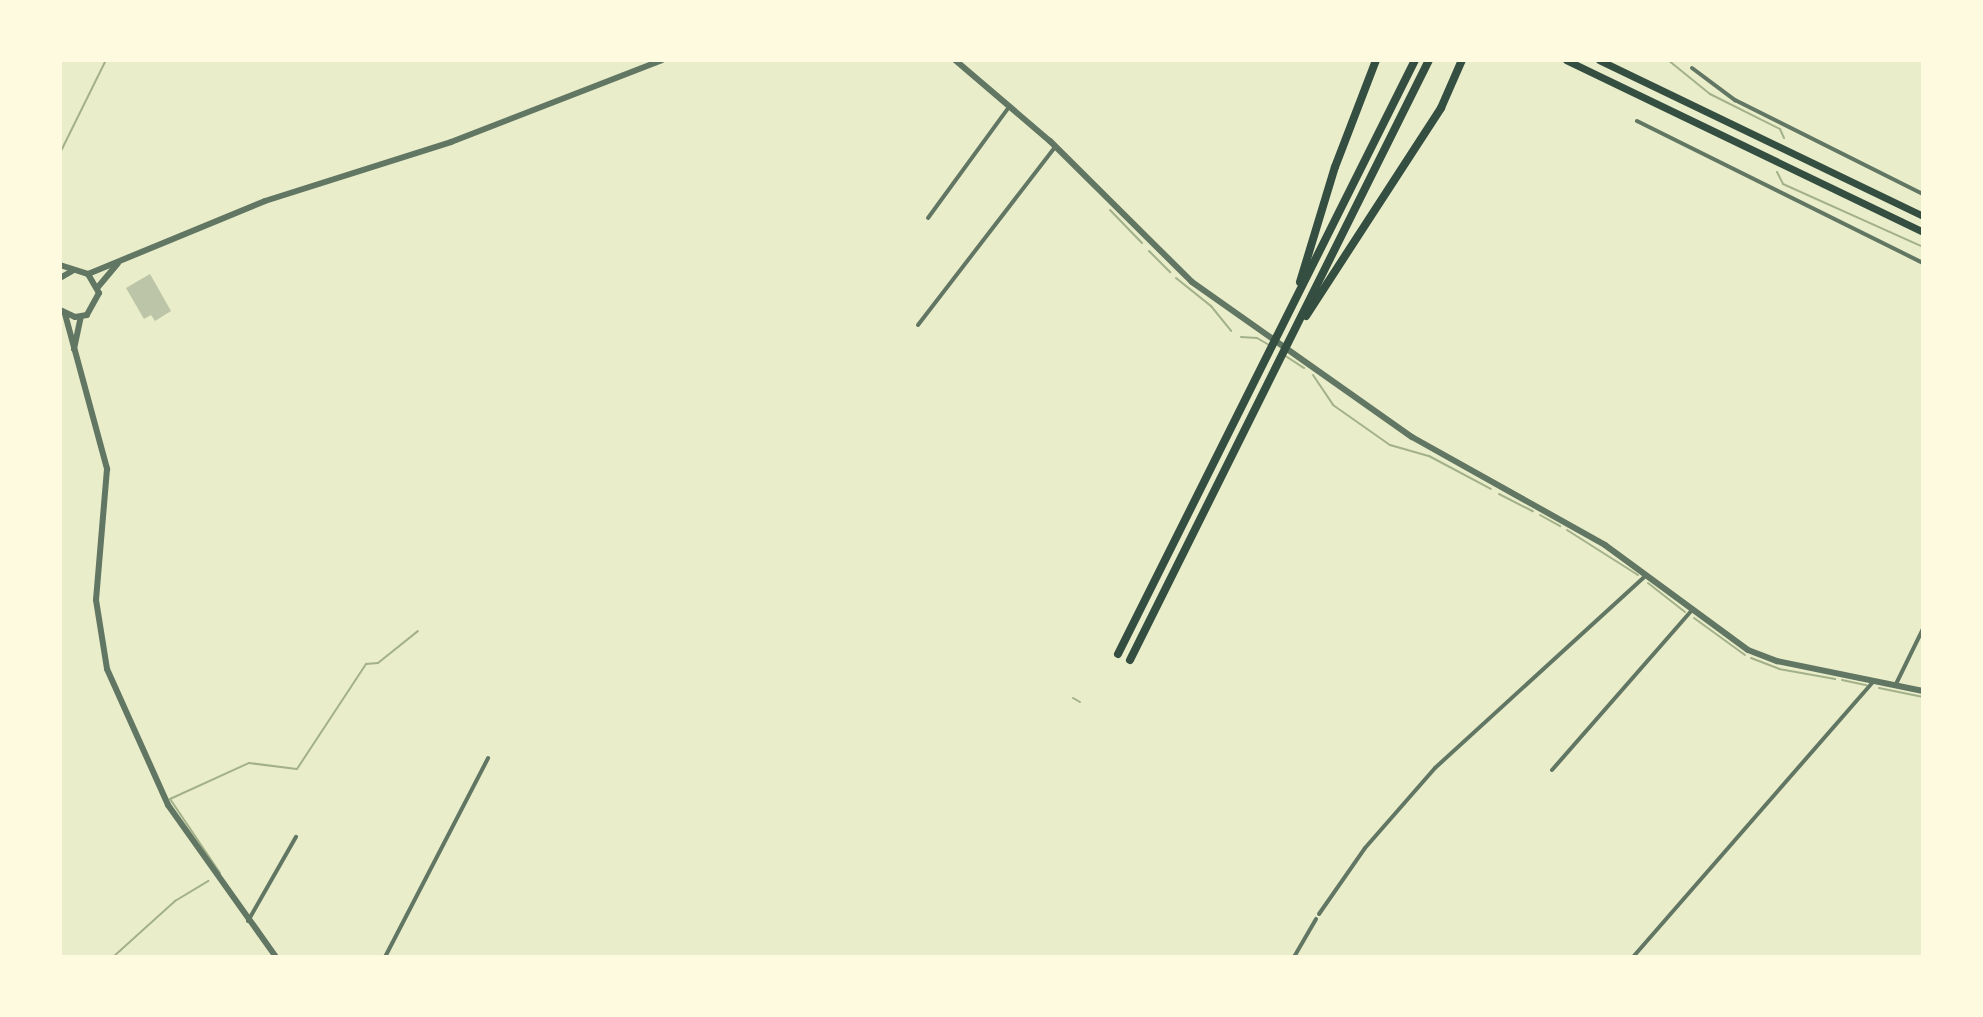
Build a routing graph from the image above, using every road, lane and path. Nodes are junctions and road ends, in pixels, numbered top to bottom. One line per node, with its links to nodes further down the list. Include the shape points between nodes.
1 (662, 60): 17 (street, via 451,142 243,210)
2 (955, 60): 10 (street)
3 (1376, 60): 24 (highway, via 1335,167)
4 (1415, 60): 24 (highway)
5 (1429, 60): 28 (highway)
6 (1462, 60): 28 (highway, via 1441,108 1375,216)
7 (1566, 60): 16 (highway)
8 (1599, 60): 14 (highway)
9 (1692, 68): 13 (street, via 1735,100)
10 (1010, 105): 12 (street); 15 (street)
11 (1637, 121): 18 (street)
12 (1055, 147): 27 (street); 30 (street, via 1176,268 1220,302 1412,437 1589,535)
13 (1923, 194)
14 (1923, 216)
15 (928, 218)
16 (1923, 232)
17 (118, 263): 21 (street); 23 (street)
18 (1923, 263)
19 (60, 265): 20 (street)
20 (72, 271): 21 (street); 22 (street)
21 (88, 274): 23 (street)
22 (60, 278)
23 (98, 287): 26 (street, via 96,306)
24 (1294, 302): 33 (highway)
25 (63, 312): 26 (street); 29 (street)
26 (81, 317): 29 (street)
27 (918, 325)
28 (1291, 336): 34 (highway)
29 (74, 349): 41 (street, via 107,469 96,600 107,669 168,805)
30 (1646, 575): 31 (street); 44 (street, via 1435,768 1365,848)
31 (1692, 610): 35 (street, via 1765,657); 39 (street)
32 (1923, 629): 36 (street)
33 (1118, 654)
34 (1130, 660)
35 (1874, 681): 36 (street); 45 (street)
36 (1896, 685): 37 (street)
37 (1923, 691)
38 (488, 758): 43 (street)
39 (1552, 770)
40 (296, 837): 41 (street)
41 (247, 921): 42 (street)
42 (276, 957)
43 (385, 957)
44 (1294, 957)
45 (1633, 957)

